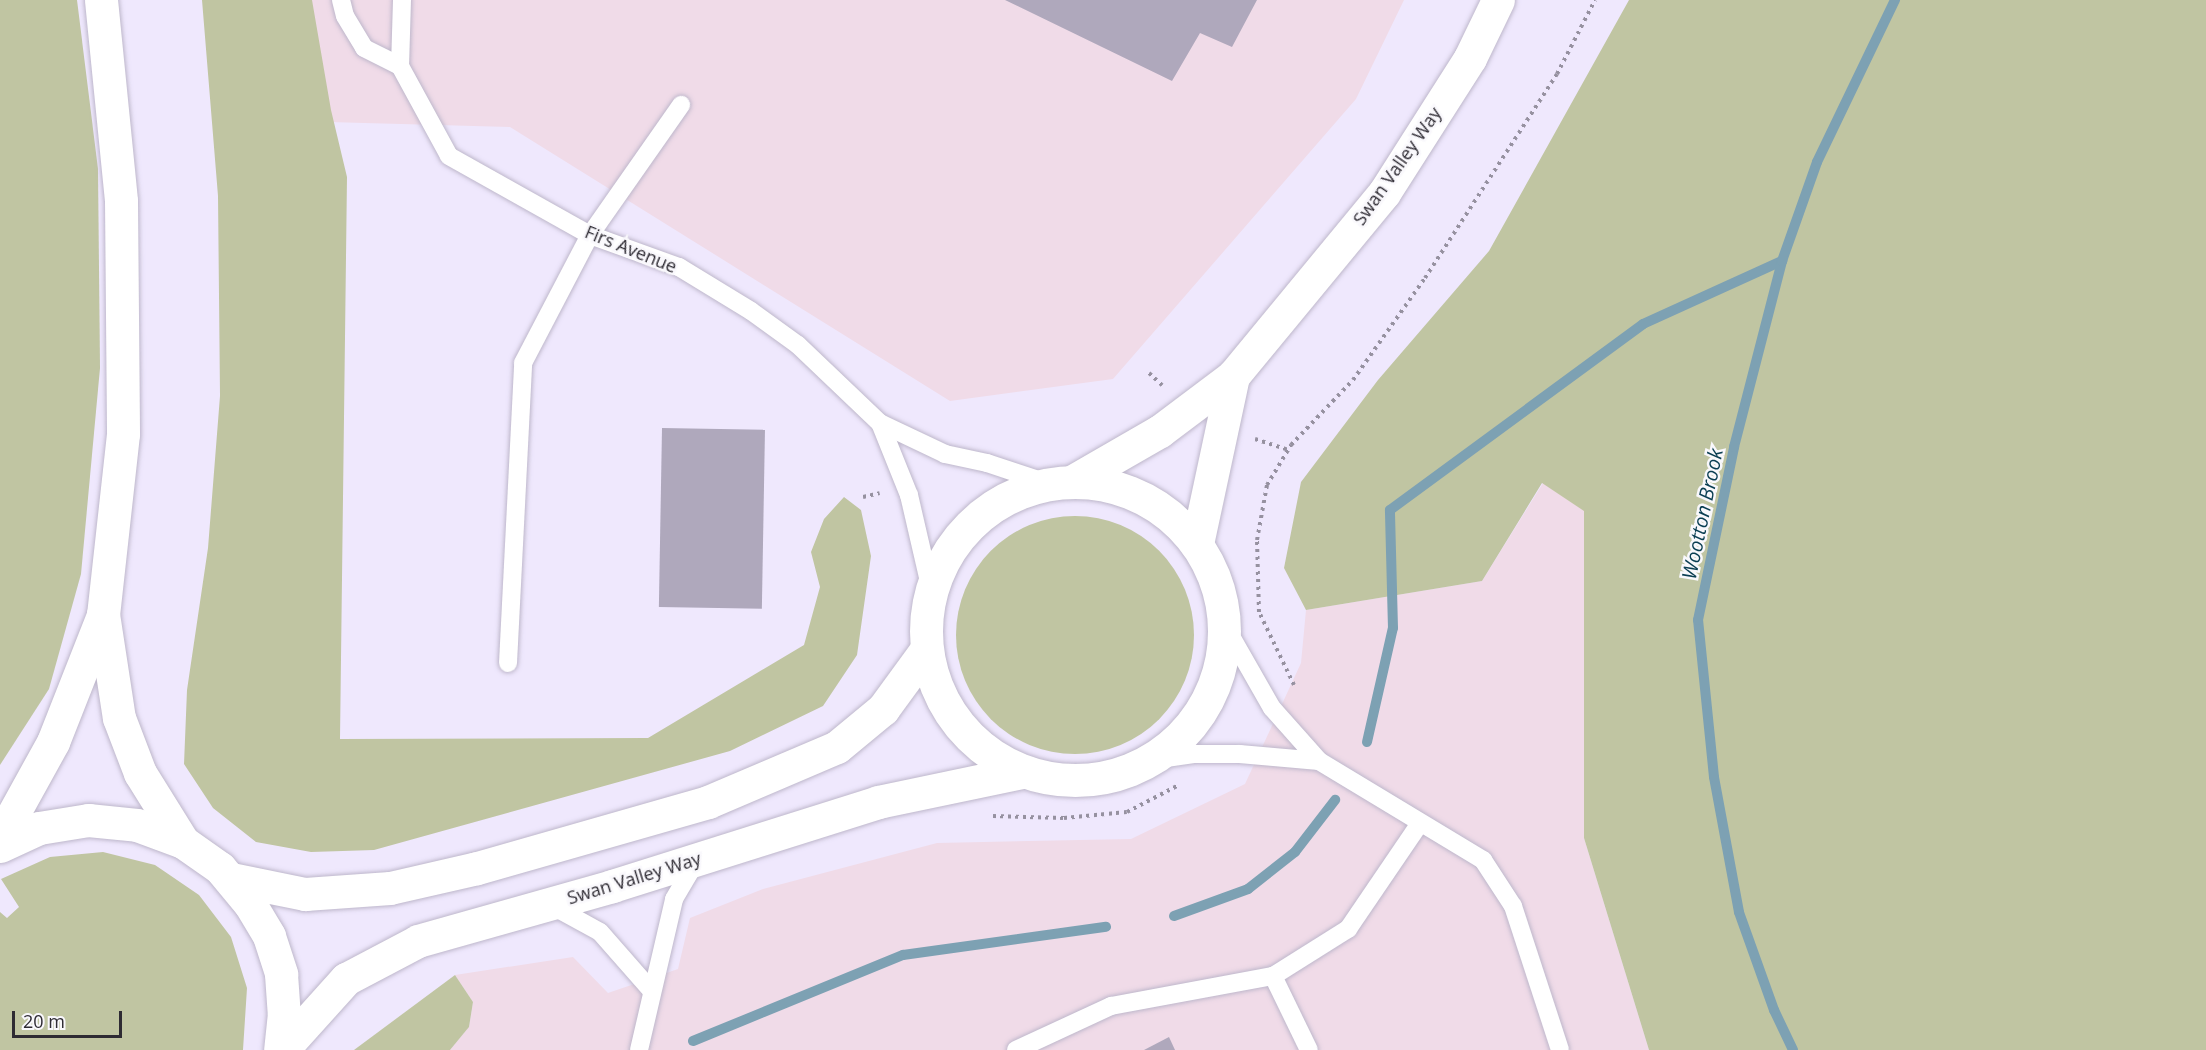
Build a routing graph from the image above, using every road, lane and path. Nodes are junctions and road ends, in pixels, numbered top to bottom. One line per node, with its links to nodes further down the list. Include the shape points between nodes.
1 (101, 0): 13 (main road, via 121,201 123,422)
2 (341, 0): 5 (lane, via 345,16 363,48)
3 (402, 0): 5 (lane)
4 (1498, 0): 8 (main road, Swan Valley Way, via 1470,58 1384,193)
5 (400, 66): 7 (lane, Firs Avenue, via 449,156)
6 (681, 105): 7 (lane)
7 (590, 235): 9 (lane, Firs Avenue, via 679,267 751,311 798,345); 16 (lane, via 523,363)
8 (1233, 376): 10 (main road, Swan Valley Way, via 1160,431); 11 (main road, Swan Valley Way)
9 (880, 423): 10 (lane, Firs Avenue, via 945,454); 12 (lane, Firs Avenue, via 909,495)
10 (1060, 482): 11 (main road, via 1131,492 1168,513); 12 (main road, Swan Valley Way, via 1007,497 972,521 945,555)
11 (1197, 544): 14 (main road, via 1216,582)
12 (931, 590): 15 (main road, Swan Valley Way)
13 (103, 614): 21 (main road, via 52,742); 22 (main road, via 119,718 140,773)
14 (1224, 624): 17 (main road, via 1221,666 1205,706 1180,739); 18 (lane, via 1272,708)
15 (926, 650): 19 (main road, via 932,678 952,718 982,750); 25 (main road, via 883,709 837,747 708,802 477,868 390,888 304,894)
16 (508, 663)
17 (1152, 760): 18 (lane, via 1194,754 1240,754); 19 (main road, via 1105,779 1063,781)
18 (1319, 761): 20 (lane)
19 (1021, 772): 24 (main road, Swan Valley Way, via 878,802)
20 (1420, 823): 27 (lane, via 1348,929); 33 (lane, via 1483,860 1513,906)
21 (0, 838)
22 (183, 842): 23 (main road, via 137,825 88,820 39,828); 25 (main road)
23 (0, 846)
24 (698, 859): 26 (main road, Swan Valley Way); 28 (lane, via 674,899)
25 (231, 879): 29 (main road, via 269,936 281,974)
26 (549, 904): 28 (lane, via 600,932); 29 (main road, Swan Valley Way, via 418,941 346,979)
27 (1273, 976): 31 (lane, via 1111,1006); 32 (lane)
28 (651, 990): 30 (lane)
29 (281, 1050)
30 (639, 1050)
31 (1016, 1050)
32 (1309, 1050)
33 (1560, 1050)

